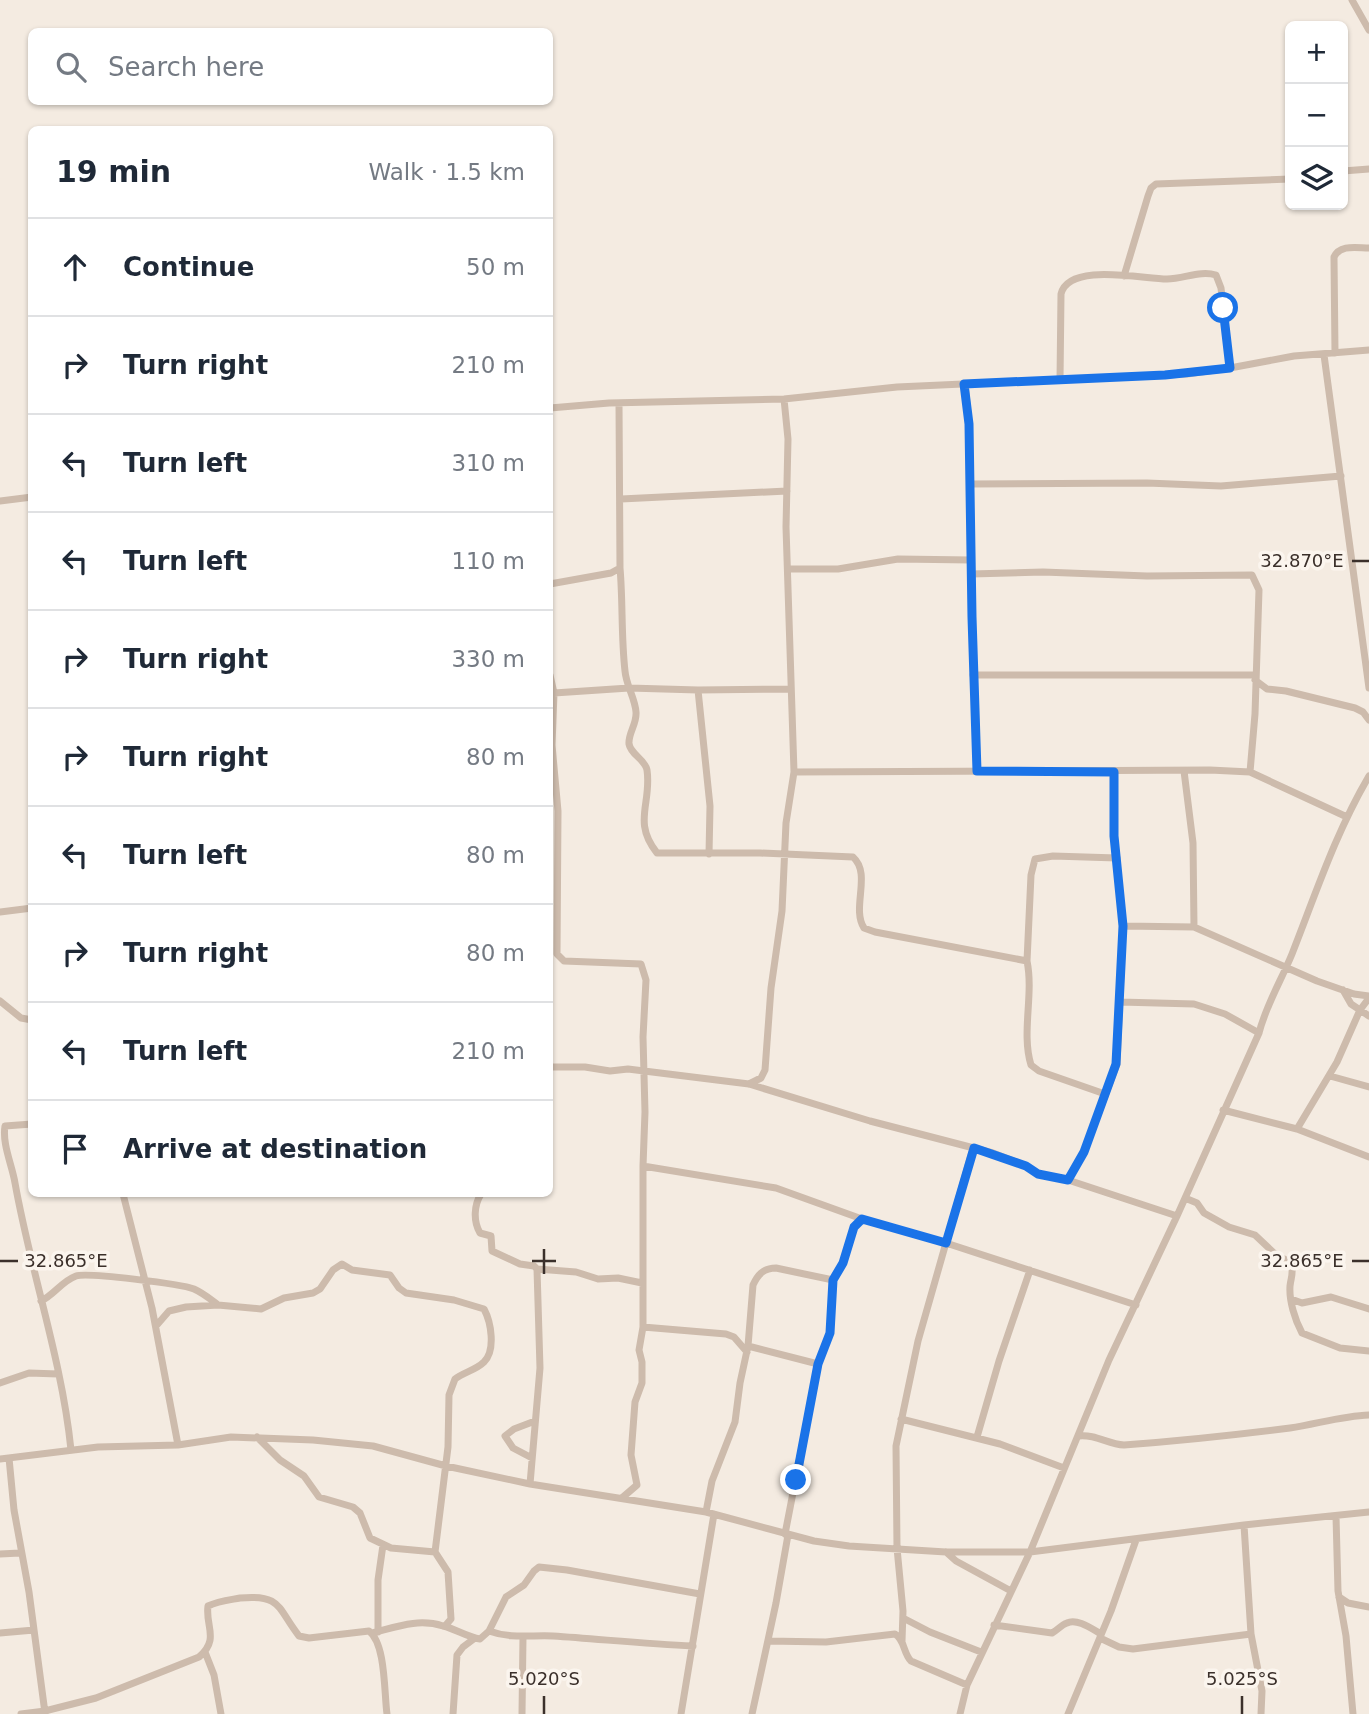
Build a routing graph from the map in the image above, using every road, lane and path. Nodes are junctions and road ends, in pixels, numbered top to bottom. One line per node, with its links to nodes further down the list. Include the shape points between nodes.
1 (1352, 0): 2 (street)
2 (1369, 30)
3 (1369, 169): 4 (street)
4 (1348, 171)
5 (1285, 179): 7 (street, via 1153,186)
6 (1369, 248): 9 (street, via 1341,249 1334,257)
7 (1124, 275): 11 (street, via 1167,279 1216,275); 12 (street, via 1080,276 1062,288)
8 (1369, 350): 9 (street)
9 (1335, 353): 10 (street)
10 (1324, 355): 11 (street); 17 (street)
11 (1230, 368): 12 (street)
12 (1060, 380): 13 (street)
13 (964, 384): 14 (street); 18 (street)
14 (784, 399): 15 (street); 19 (street)
15 (619, 403): 16 (street); 21 (street)
16 (553, 408)
17 (1341, 476): 18 (street, via 1221,486); 32 (street)
18 (970, 484): 23 (street)
19 (787, 491): 21 (street); 25 (street)
20 (28, 498): 22 (street)
21 (621, 499): 24 (street)
22 (0, 501)
23 (971, 560): 25 (street, via 898,559 838,569); 26 (street)
24 (620, 568): 27 (street); 31 (street)
25 (788, 569): 33 (street)
26 (971, 574): 28 (street); 29 (street, via 1252,575 1259,590)
27 (553, 583)
28 (973, 675): 29 (street); 39 (street)
29 (1255, 677): 37 (street, via 1267,689 1355,708); 43 (street)
30 (553, 688): 35 (street)
31 (629, 688): 34 (street); 35 (street); 47 (street, via 636,718 629,742 646,770 645,834 657,853)
32 (1369, 688)
33 (790, 689): 34 (street); 41 (street)
34 (698, 690): 47 (street, via 710,806)
35 (554, 692): 36 (street)
36 (553, 718)
37 (1369, 720)
38 (553, 759): 64 (street, via 559,845 557,954 564,961 642,966 646,981)
39 (977, 771): 41 (street); 42 (street)
40 (1184, 771): 42 (street); 43 (street); 52 (street, via 1193,843)
41 (793, 772): 46 (street)
42 (1114, 772): 48 (street)
43 (1250, 772): 45 (street)
44 (1369, 776): 45 (street)
45 (1347, 817): 54 (street)
46 (784, 853): 47 (street); 53 (street, via 856,859 860,921 868,931); 66 (street, via 765,1070)
47 (709, 855)
48 (1117, 858): 51 (street); 53 (street, via 1035,859)
49 (28, 908): 50 (street)
50 (0, 912)
51 (1123, 926): 52 (street); 58 (street)
52 (1194, 927): 54 (street)
53 (1027, 961): 68 (street, via 1031,1065)
54 (1286, 968): 55 (street); 62 (street)
55 (1343, 990): 56 (street); 59 (street)
56 (1369, 997): 59 (street)
57 (0, 1001): 61 (street)
58 (1120, 1002): 62 (street, via 1194,1004); 68 (street, via 1116,1064)
59 (1360, 1010): 60 (street); 65 (street)
60 (1369, 1016)
61 (28, 1019)
62 (1259, 1033): 69 (street)
63 (553, 1067): 64 (street)
64 (643, 1072): 66 (street); 74 (street)
65 (1329, 1076): 67 (street); 71 (street)
66 (749, 1084): 72 (street)
67 (1369, 1087)
68 (1105, 1094): 75 (street, via 1084,1152)
69 (1223, 1110): 71 (street); 78 (street)
70 (28, 1124): 88 (street, via 5,1126 4,1132)
71 (1297, 1129): 73 (street)
72 (974, 1148): 75 (street, via 1038,1174); 81 (street)
73 (1369, 1157)
74 (643, 1166): 80 (street, via 776,1188); 86 (street)
75 (1068, 1180): 79 (street)
76 (124, 1197): 84 (street)
77 (480, 1197): 82 (street, via 477,1228 492,1239 492,1251)
78 (1185, 1198): 79 (street); 87 (street, via 1229,1227 1255,1235 1289,1261 1294,1274)
79 (1177, 1216): 90 (street)
80 (862, 1219): 81 (street); 85 (street, via 854,1227)
81 (946, 1243): 83 (street); 102 (street)
82 (537, 1269): 86 (street); 103 (street, via 540,1368)
83 (1030, 1270): 90 (street); 106 (street)
84 (144, 1279): 88 (street, via 80,1274); 89 (street, via 194,1289); 92 (street)
85 (833, 1280): 94 (street, via 790,1269 764,1270 753,1286); 98 (street, via 830,1333)
86 (642, 1283): 93 (street)
87 (1291, 1299): 91 (street, via 1302,1303 1331,1297); 97 (street, via 1300,1329 1307,1336 1340,1348)
88 (41, 1301): 99 (street)
89 (218, 1305): 92 (street, via 169,1311); 112 (street, via 268,1307 284,1297 317,1291 342,1264 352,1270 390,1275 406,1293 484,1309 489,1355 452,1384)
90 (1136, 1305): 104 (street)
91 (1369, 1309)
92 (156, 1326): 107 (street)
93 (643, 1326): 95 (street); 115 (street, via 639,1350 642,1384 635,1402 631,1455 637,1485)
94 (749, 1333): 95 (street); 96 (street)
95 (734, 1337): 96 (street)
96 (747, 1349): 98 (street); 117 (street, via 735,1422 712,1482)
97 (1369, 1351)
98 (818, 1364): 120 (street)
99 (58, 1374): 100 (street, via 29,1373); 108 (street)
100 (0, 1383)
101 (1369, 1415): 104 (street, via 1124,1445)
102 (901, 1419): 106 (street); 123 (street, via 896,1447)
103 (535, 1421): 110 (street); 110 (street, via 505,1436 513,1448)
104 (1079, 1436): 113 (street)
105 (257, 1437): 107 (street); 112 (street, via 373,1446); 122 (street, via 304,1476 319,1497 360,1513 369,1537)
106 (978, 1437): 113 (street)
107 (178, 1444): 108 (street)
108 (71, 1450): 109 (street)
109 (9, 1458): 111 (street); 127 (street)
110 (532, 1458): 114 (street)
111 (0, 1459)
112 (446, 1466): 114 (street); 124 (street)
113 (1065, 1468): 126 (street)
114 (530, 1484): 115 (street)
115 (623, 1497): 117 (street)
116 (1369, 1512): 118 (street)
117 (710, 1513): 120 (street); 130 (street)
118 (1336, 1516): 119 (street); 131 (street)
119 (1244, 1525): 121 (street); 140 (street)
120 (786, 1534): 123 (street, via 849,1546); 144 (street)
121 (1136, 1539): 126 (street); 141 (street)
122 (383, 1545): 124 (street); 138 (street)
123 (897, 1548): 125 (street); 133 (street)
124 (435, 1552): 135 (street, via 449,1578 451,1619)
125 (946, 1552): 126 (street); 129 (street)
126 (1030, 1552): 129 (street)
127 (20, 1553): 128 (street); 136 (street)
128 (0, 1554)
129 (1011, 1591): 134 (street)
130 (700, 1594): 137 (street, via 539,1567 506,1597); 146 (street)
131 (1339, 1597): 132 (street); 161 (street)
132 (1369, 1607)
133 (903, 1618): 145 (street); 148 (street)
134 (994, 1625): 141 (street, via 1052,1633 1073,1621); 148 (street)
135 (444, 1626): 138 (street, via 415,1622); 143 (street)
136 (34, 1630): 139 (street); 150 (street)
137 (489, 1631): 142 (street); 143 (street)
138 (375, 1632): 147 (street, via 303,1637 273,1601 235,1599 208,1606 211,1638); 153 (street)
139 (0, 1633)
140 (1251, 1634): 141 (street, via 1133,1649); 160 (street, via 1262,1691)
141 (1101, 1636): 159 (street)
142 (523, 1637): 146 (street); 155 (street)
143 (475, 1638): 154 (street, via 455,1659)
144 (768, 1641): 145 (street, via 826,1642 891,1634); 157 (street)
145 (902, 1641): 149 (street, via 911,1661)
146 (693, 1646): 156 (street)
147 (205, 1652): 150 (street, via 96,1698); 152 (street)
148 (981, 1652): 149 (street)
149 (967, 1685): 158 (street)
150 (45, 1713): 151 (street)
151 (20, 1714)
152 (221, 1714)
153 (387, 1714)
154 (453, 1714)
155 (522, 1714)
156 (681, 1714)
157 (752, 1714)
158 (960, 1714)
159 (1068, 1714)
160 (1261, 1714)
161 (1353, 1714)

